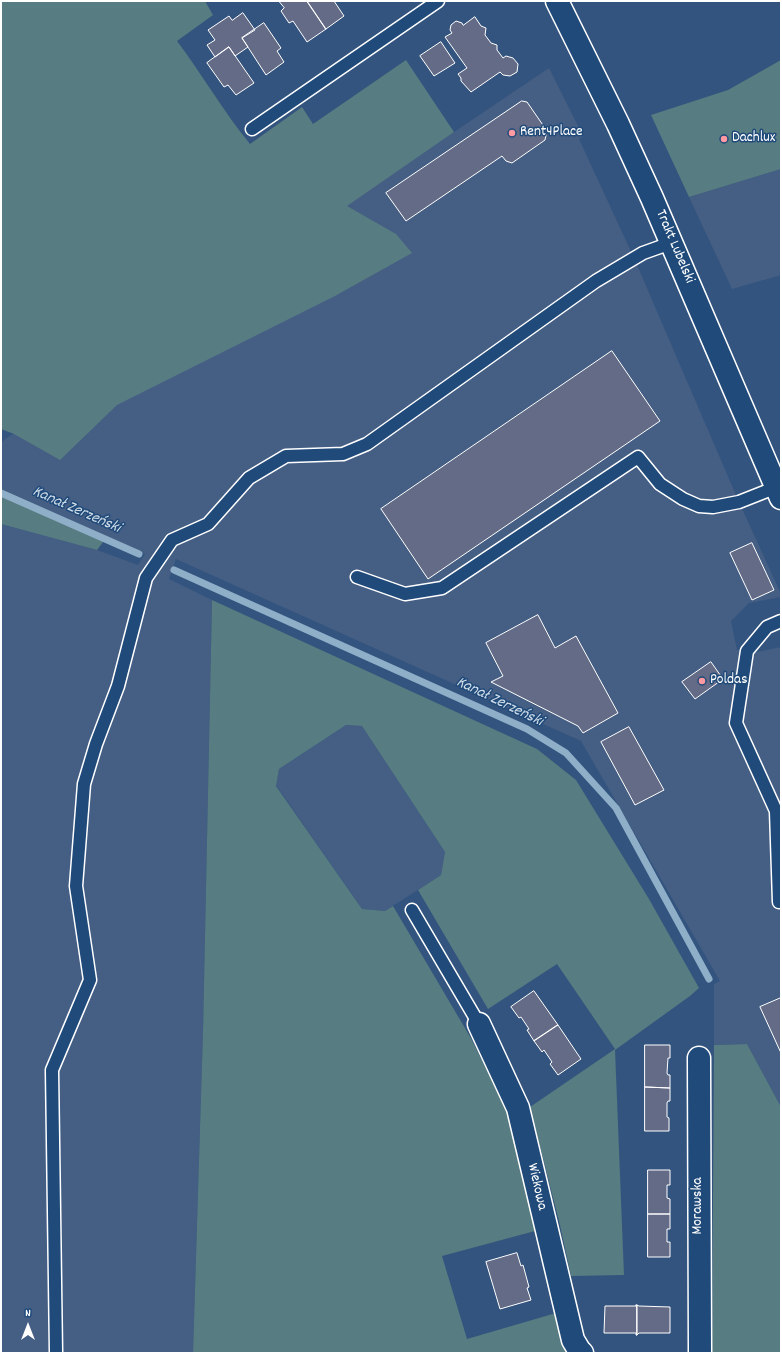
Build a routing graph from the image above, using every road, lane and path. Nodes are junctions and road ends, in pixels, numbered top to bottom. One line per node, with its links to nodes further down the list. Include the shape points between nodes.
1 (438, 1): 3 (lane)
2 (557, 1): 4 (street, Trakt Lubelski, via 631,152)
3 (252, 129)
4 (671, 243): 5 (street, Trakt Lubelski); 12 (lane, via 643,253 596,280 367,444 343,454 286,456 249,478 208,524 172,540 146,578 118,686 84,784 76,886 90,980 52,1070)
5 (779, 492): 6 (lane, via 713,507 699,506 660,484 638,458 442,588 405,594)
6 (357, 577)
7 (781, 621): 8 (lane, via 767,627 747,652 736,723 776,811)
8 (779, 902)
9 (412, 910): 10 (lane)
10 (479, 1024): 13 (street, Wiekowa, via 518,1108 573,1340)
11 (699, 1058): 14 (street, Morawska)
12 (56, 1353)
13 (582, 1353)
14 (700, 1353)

